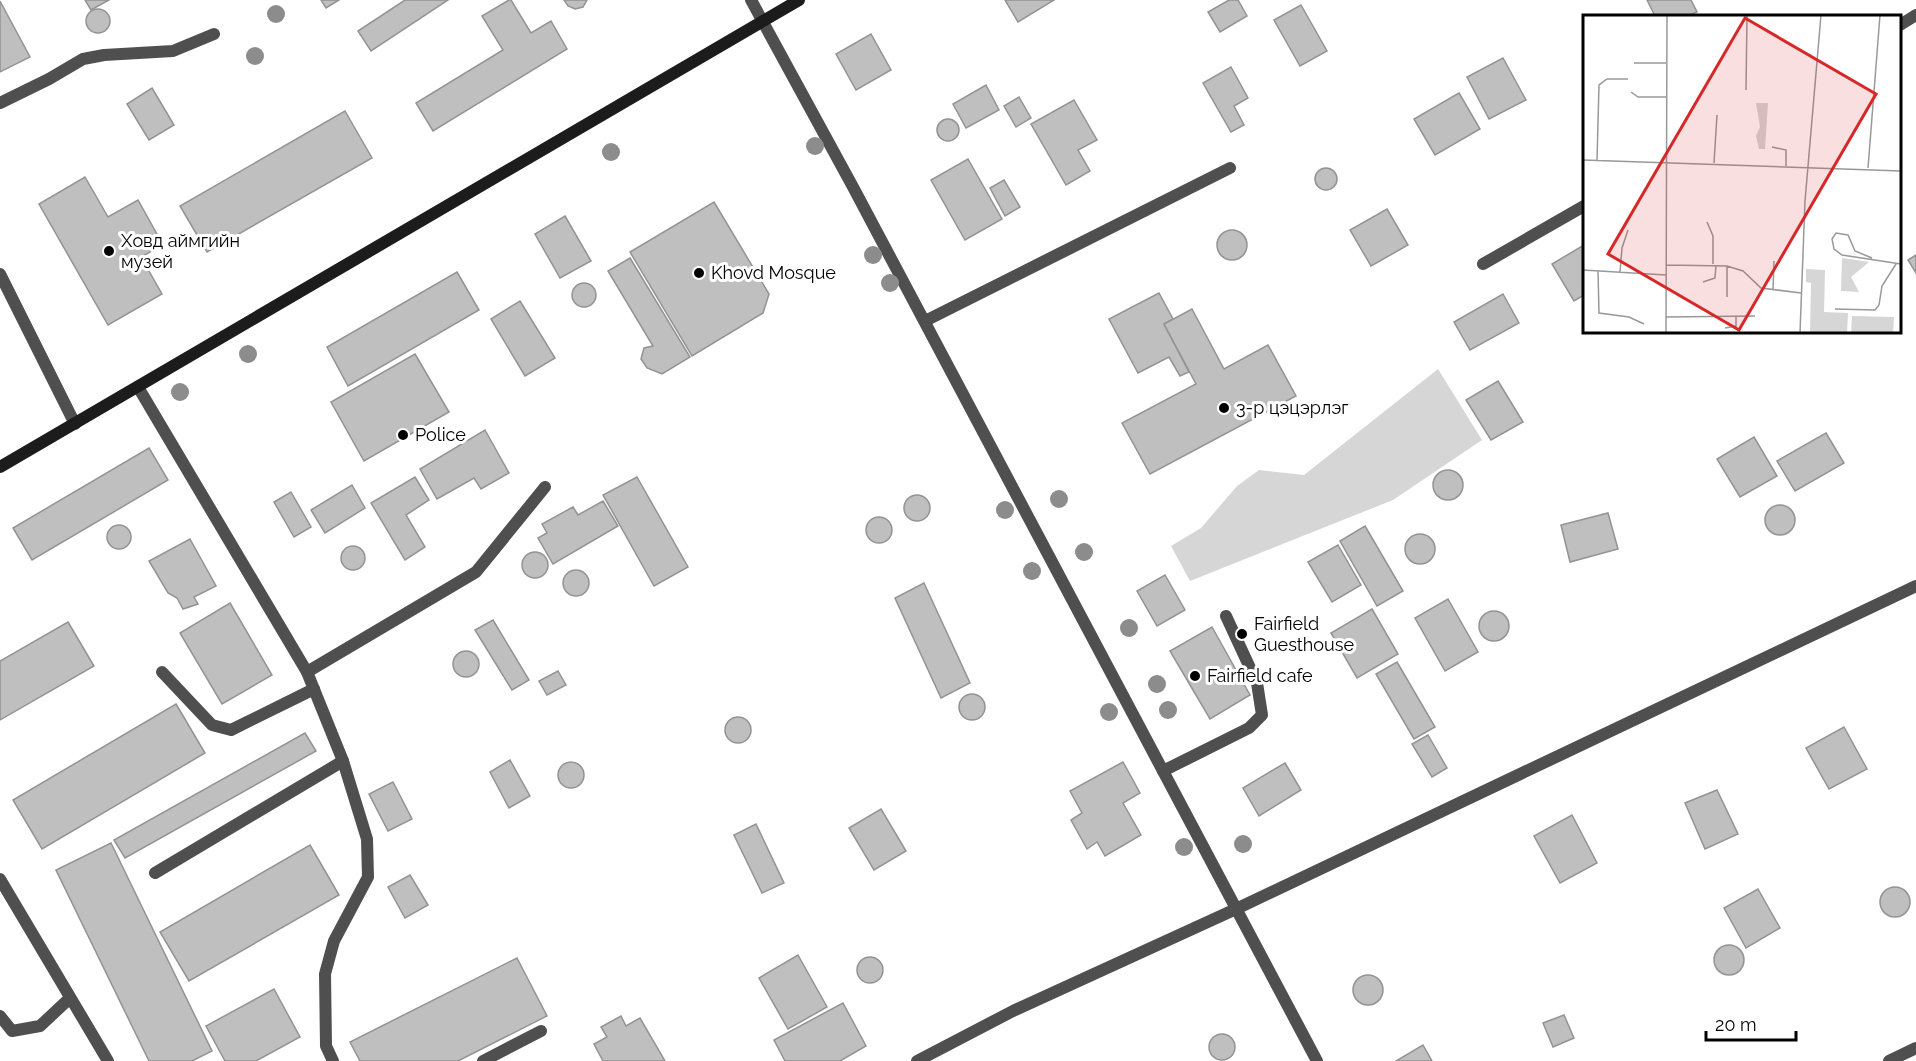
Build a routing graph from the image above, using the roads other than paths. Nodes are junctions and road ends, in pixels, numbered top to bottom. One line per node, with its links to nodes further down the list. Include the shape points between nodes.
1 (751, 0): 4 (street)
2 (799, 0): 4 (main road)
3 (1916, 15): 5 (street)
4 (762, 21): 12 (street); 13 (main road)
5 (1901, 24)
6 (214, 34): 7 (street, via 173,51 83,59)
7 (0, 103)
8 (1230, 168): 12 (street)
9 (1583, 207): 10 (street)
10 (1483, 264)
11 (0, 274): 14 (street)
12 (925, 321): 23 (street)
13 (138, 387): 14 (main road); 20 (street)
14 (75, 424): 15 (main road)
15 (0, 467)
16 (545, 487): 20 (street, via 476,572)
17 (1916, 586): 26 (street)
18 (1226, 616): 23 (street, via 1257,683 1262,714 1249,728)
19 (162, 672): 21 (street, via 212,725 231,730)
20 (307, 672): 21 (street)
21 (314, 689): 22 (street)
22 (344, 761): 24 (street); 32 (street, via 367,839 368,877 334,941 325,974 326,1046)
23 (1163, 771): 26 (street)
24 (155, 873)
25 (0, 879): 27 (street)
26 (1236, 909): 34 (street, via 1013,1011); 35 (street)
27 (70, 998): 28 (street, via 40,1026 12,1031); 31 (street)
28 (0, 1016)
29 (542, 1030): 33 (street)
30 (1916, 1048): 36 (street)
31 (108, 1061)
32 (333, 1061)
33 (483, 1061)
34 (917, 1061)
35 (1317, 1061)
36 (1889, 1061)

